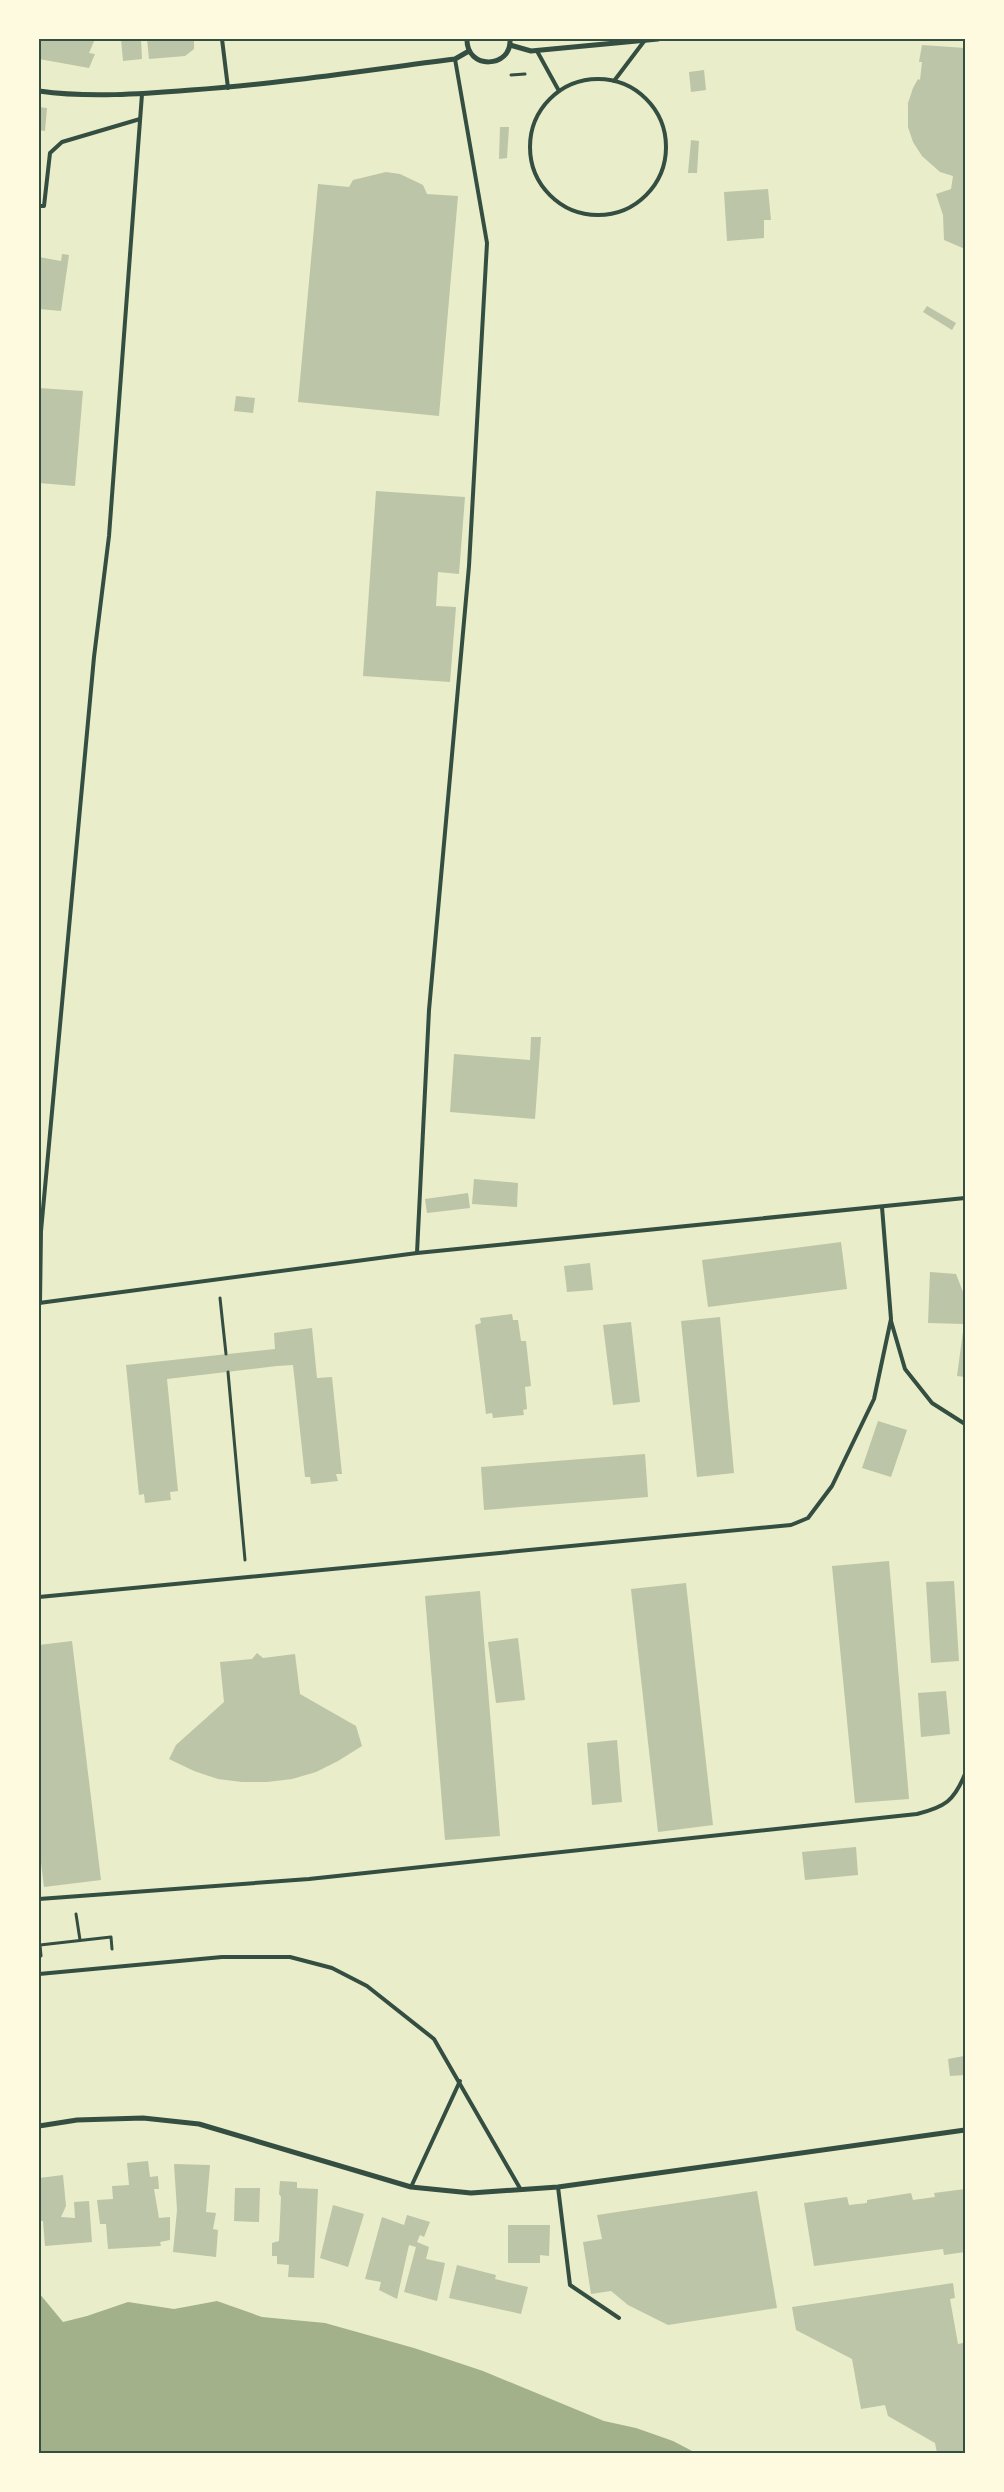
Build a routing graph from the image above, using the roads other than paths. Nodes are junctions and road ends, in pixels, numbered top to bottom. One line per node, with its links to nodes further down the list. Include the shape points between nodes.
1 (222, 39): 11 (lane)
2 (467, 39): 7 (street)
3 (510, 39): 6 (street)
4 (658, 39): 5 (street)
5 (645, 40): 8 (street); 10 (lane)
6 (510, 45): 7 (street, via 505,55 493,62 479,61); 8 (street)
7 (469, 51): 9 (street)
8 (537, 51): 13 (lane)
9 (455, 59): 11 (street); 19 (lane, via 487,243 469,566 429,1010)
10 (614, 81): 13 (lane, via 576,82); 13 (lane, via 634,89 650,103 662,122 666,143 664,165 655,185 640,201 621,212 600,216 578,213 558,203 542,188 532,168 529,147 533,125 543,106)
11 (228, 88): 14 (street)
12 (39, 91): 14 (street, via 55,94)
13 (559, 91)
14 (142, 94): 15 (lane)
15 (140, 119): 16 (lane, via 62,142 50,153 44,206); 20 (lane, via 109,536 94,657 41,1232)
16 (39, 206)
17 (965, 1198): 18 (lane)
18 (882, 1207): 19 (lane); 21 (lane)
19 (417, 1253): 20 (lane)
20 (39, 1303)
21 (891, 1319): 22 (lane, via 905,1370 932,1403); 23 (lane, via 874,1399 832,1486 808,1518 791,1526)
22 (965, 1424)
23 (39, 1597)
24 (965, 1774): 25 (lane, via 957,1793 940,1808 917,1814 308,1880)
25 (39, 1899)
26 (39, 1974): 27 (lane, via 222,1957 290,1957 315,1963 367,1986 434,2039)
27 (460, 2081): 30 (lane); 32 (lane)
28 (39, 2126): 30 (street, via 77,2120 143,2118 199,2124)
29 (965, 2130): 31 (street)
30 (411, 2186): 32 (street, via 471,2193)
31 (558, 2187): 32 (street); 33 (lane, via 570,2285)
32 (521, 2190)
33 (619, 2318)

